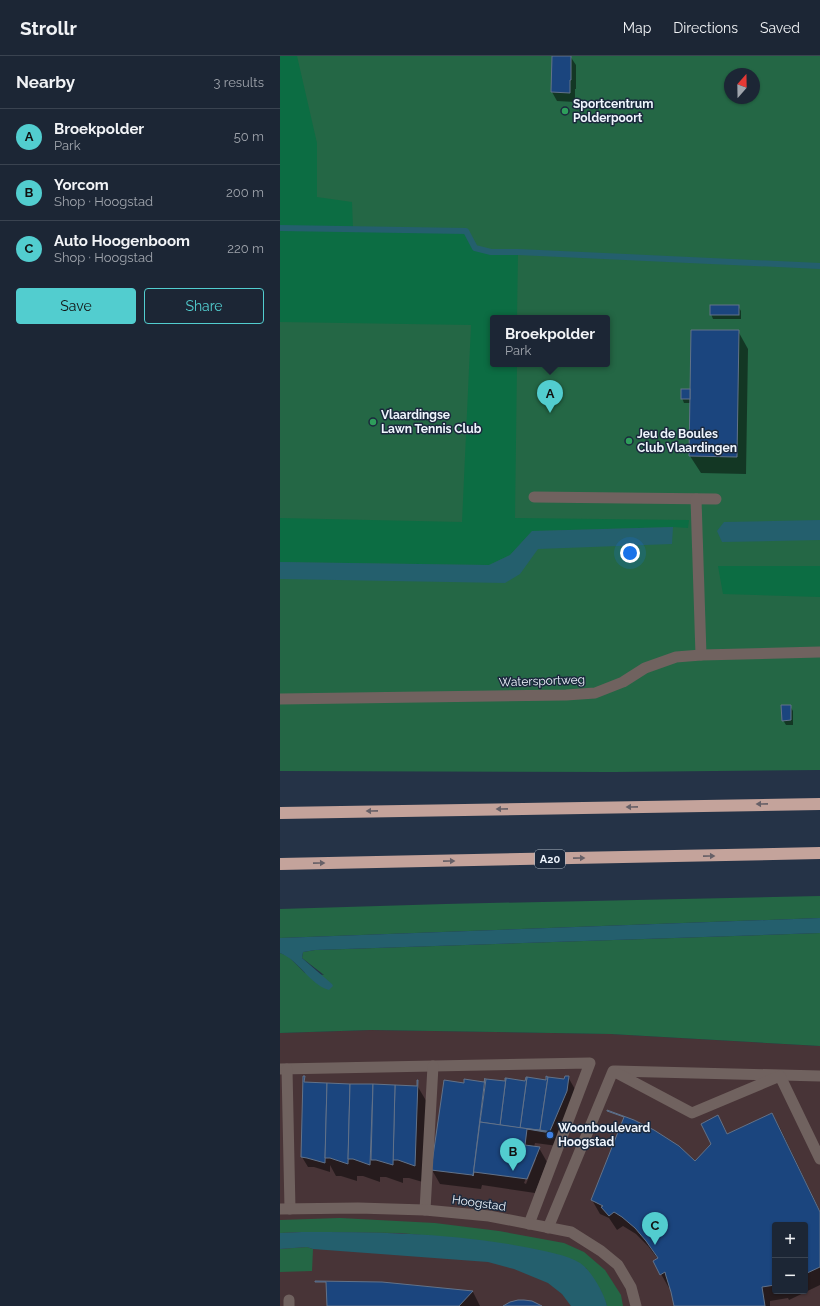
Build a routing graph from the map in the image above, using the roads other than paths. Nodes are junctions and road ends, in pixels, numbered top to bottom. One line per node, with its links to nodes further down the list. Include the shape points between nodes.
1 (534, 497): 2 (street)
2 (696, 499): 3 (street); 5 (street)
3 (716, 499)
4 (820, 652): 5 (street, Watersportweg)
5 (701, 654): 6 (street, Watersportweg, via 676,656 595,693)
6 (280, 699)
7 (820, 804): 8 (highway, one-way to 8)
8 (280, 813)
9 (820, 853): 10 (highway, A20, one-way to 9)
10 (280, 864)
11 (433, 1066): 12 (street); 18 (street); 19 (street, via 590,1063)
12 (284, 1069): 17 (street)
13 (612, 1071): 14 (street); 14 (street, via 692,1112); 20 (street)
14 (780, 1076): 15 (street); 16 (street)
15 (820, 1076)
16 (820, 1159)
17 (285, 1209): 18 (street, Hoogstad)
18 (425, 1210): 19 (street, Hoogstad, via 488,1216)
19 (529, 1224): 20 (street, Hoogstad)
20 (548, 1228): 21 (street, Hoogstad, via 571,1232 618,1265 631,1287)
21 (636, 1306)

